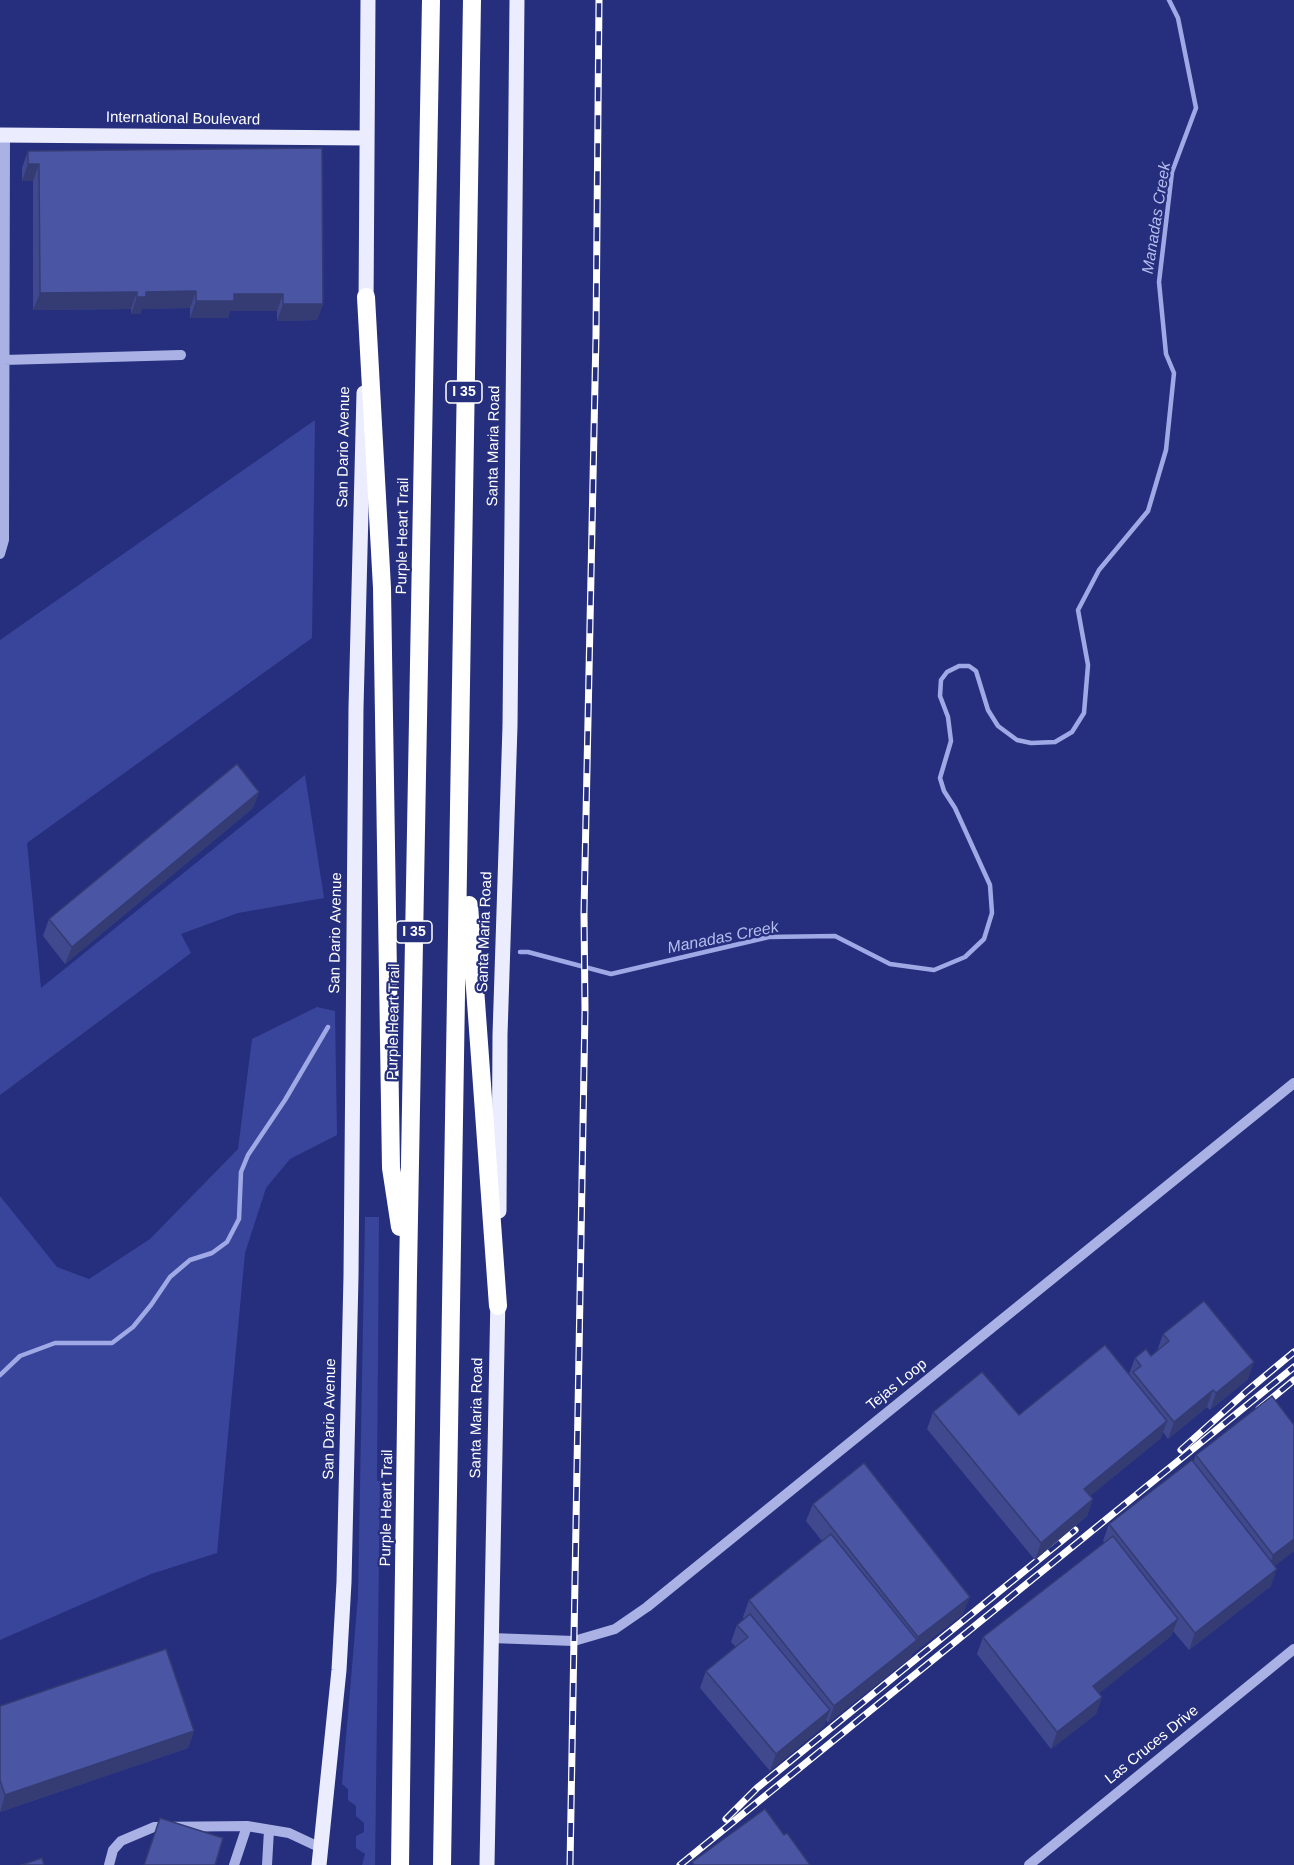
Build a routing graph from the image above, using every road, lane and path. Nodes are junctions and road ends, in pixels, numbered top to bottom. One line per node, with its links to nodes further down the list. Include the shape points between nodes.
1 (368, 0): 6 (main road, San Dario Avenue)
2 (431, 0): 13 (highway, Purple Heart Trail / I 35)
3 (472, 0): 11 (highway, I 35)
4 (517, 0): 14 (main road, Santa Maria Road, via 510,726 500,1035)
5 (2, 135): 6 (main road, International Boulevard); 9 (street)
6 (366, 138): 7 (main road, San Dario Avenue)
7 (366, 297): 13 (highway, via 382,588 391,1168); 19 (main road, San Dario Avenue, via 356,696 344,1582)
8 (181, 355): 9 (street)
9 (4, 360): 10 (street, via 4,540)
10 (0, 554)
11 (460, 784): 14 (highway); 25 (highway, I 35)
12 (1294, 1083): 15 (street, Tejas Loop, via 647,1607 615,1629 574,1641)
13 (408, 1273): 24 (highway, Purple Heart Trail / I 35)
14 (498, 1306): 15 (main road, Santa Maria Road)
15 (491, 1638): 26 (main road, Santa Maria Road)
16 (1294, 1649): 27 (street, Las Cruces Drive)
17 (247, 1826): 18 (street); 20 (street, via 154,1827 121,1841 113,1850); 21 (street)
18 (269, 1830): 19 (street, via 289,1833); 22 (street)
19 (321, 1848): 23 (main road, San Dario Avenue)
20 (109, 1865)
21 (234, 1865)
22 (267, 1865)
23 (320, 1865)
24 (400, 1865)
25 (442, 1865)
26 (487, 1865)
27 (1029, 1865)

